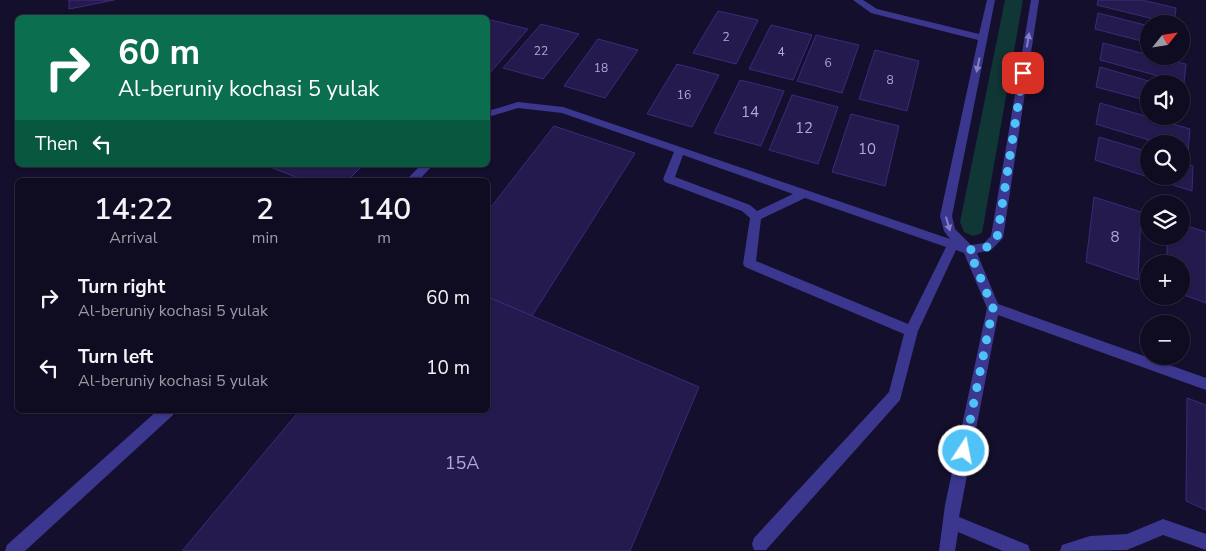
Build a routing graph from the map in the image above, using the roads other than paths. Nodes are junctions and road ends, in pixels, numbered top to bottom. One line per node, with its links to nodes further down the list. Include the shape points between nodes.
1 (857, 0): 4 (street, via 874,11)
2 (991, 0): 4 (street)
3 (1034, 0): 12 (street, one-way to 3, via 987,247 997,238)
4 (983, 38): 12 (street, one-way to 12, via 946,216 950,231)
5 (490, 113): 6 (street, via 518,105 563,110)
6 (680, 150): 9 (street); 10 (street, via 669,179 746,208)
7 (426, 167): 8 (street)
8 (414, 178)
9 (804, 193): 10 (street); 11 (street)
10 (756, 217): 14 (street, via 749,264)
11 (953, 245): 12 (street); 14 (street)
12 (969, 250): 13 (street)
13 (993, 308): 15 (street); 17 (street)
14 (911, 331): 19 (street, via 895,395)
15 (1206, 384)
16 (165, 413): 20 (street)
17 (951, 521): 21 (street); 22 (street)
18 (1206, 542): 23 (street, via 1164,527 1126,542 1090,544)
19 (760, 544)
20 (12, 551)
21 (947, 551)
22 (1022, 551)
23 (1068, 551)

